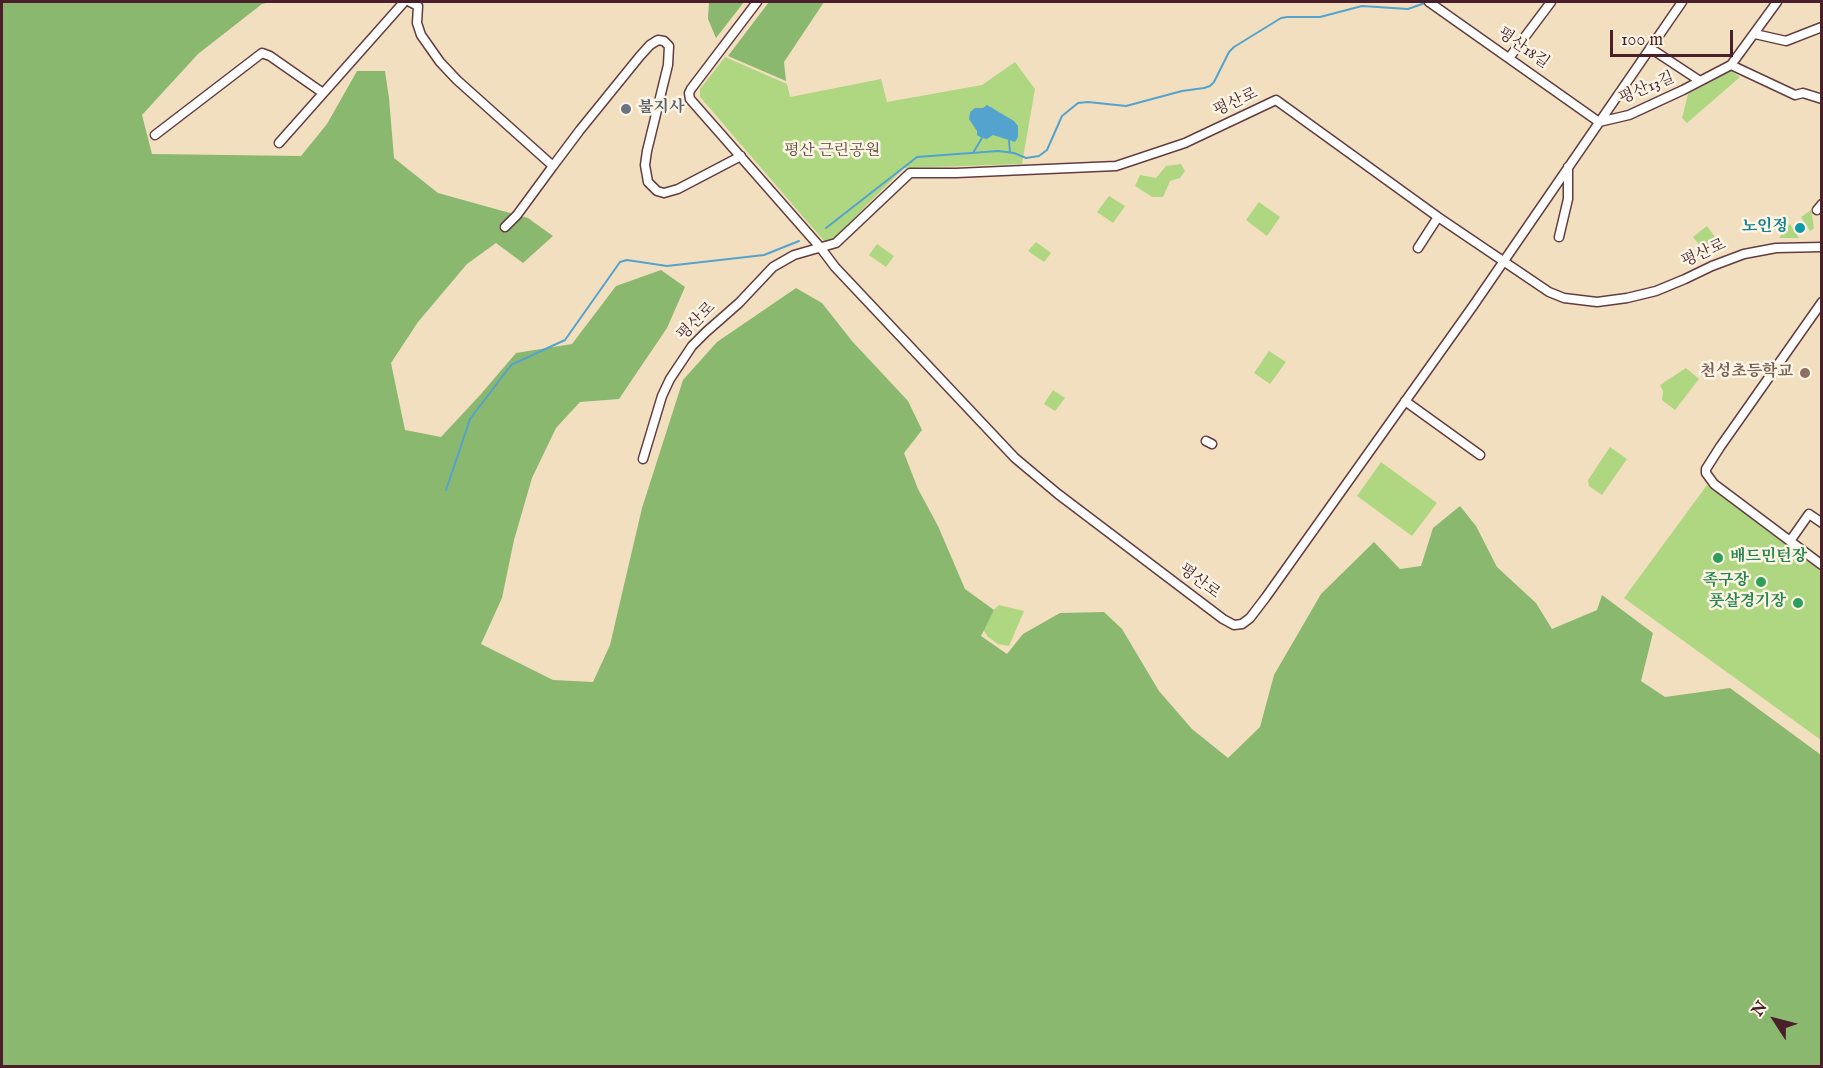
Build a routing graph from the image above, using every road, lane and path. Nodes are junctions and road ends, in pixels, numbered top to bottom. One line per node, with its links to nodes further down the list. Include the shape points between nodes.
1 (404, 2): 14 (street)
2 (757, 2): 19 (street, via 689,93 690,99)
3 (1551, 2): 11 (street)
4 (1682, 2): 10 (street, 평산로)
5 (1777, 2): 9 (street, 평산13길)
6 (416, 3): 20 (street, via 420,35 440,62)
7 (1432, 3): 11 (street, 평산18길)
8 (1821, 27): 9 (street, via 1786,41)
9 (1755, 34): 12 (street, 평산13길)
10 (1650, 48): 13 (street); 16 (street, 평산로)
11 (1509, 58): 16 (street, 평산18길)
12 (1731, 65): 13 (street, 평산13길); 15 (street, via 1795,95 1803,93)
13 (1700, 81): 16 (street, 평산13길, via 1629,115)
14 (323, 93): 17 (street, via 262,53); 18 (street)
15 (1821, 99)
16 (1599, 122): 21 (street, 평산로)
17 (155, 135)
18 (279, 143)
19 (741, 156): 20 (street, via 664,193 648,182 647,151 668,65 669,46 658,40 640,56); 25 (street)
20 (553, 166): 23 (street)
21 (1568, 167): 24 (street, via 1568,199); 28 (street, 평산로)
22 (1438, 217): 25 (street, 평산로, via 1276,100 1185,143 1116,166 910,173 836,243); 27 (street); 28 (street, 평산로)
23 (506, 227)
24 (1559, 237)
25 (820, 247): 30 (street, 평산로, via 1015,458 1233,625 1250,618); 32 (street, 평산로, via 773,267 692,346 662,396)
26 (1821, 247): 28 (street, 평산로, via 1776,248 1744,254 1656,291 1597,302 1576,301 1549,292)
27 (1418, 248)
28 (1504, 261): 30 (street, 평산로)
29 (1821, 302): 34 (street, via 1706,469 1714,484)
30 (1406, 401): 31 (street)
31 (1480, 456)
32 (644, 459)
33 (1821, 523): 34 (street, via 1809,514)
34 (1790, 541): 35 (street)
35 (1821, 565)

